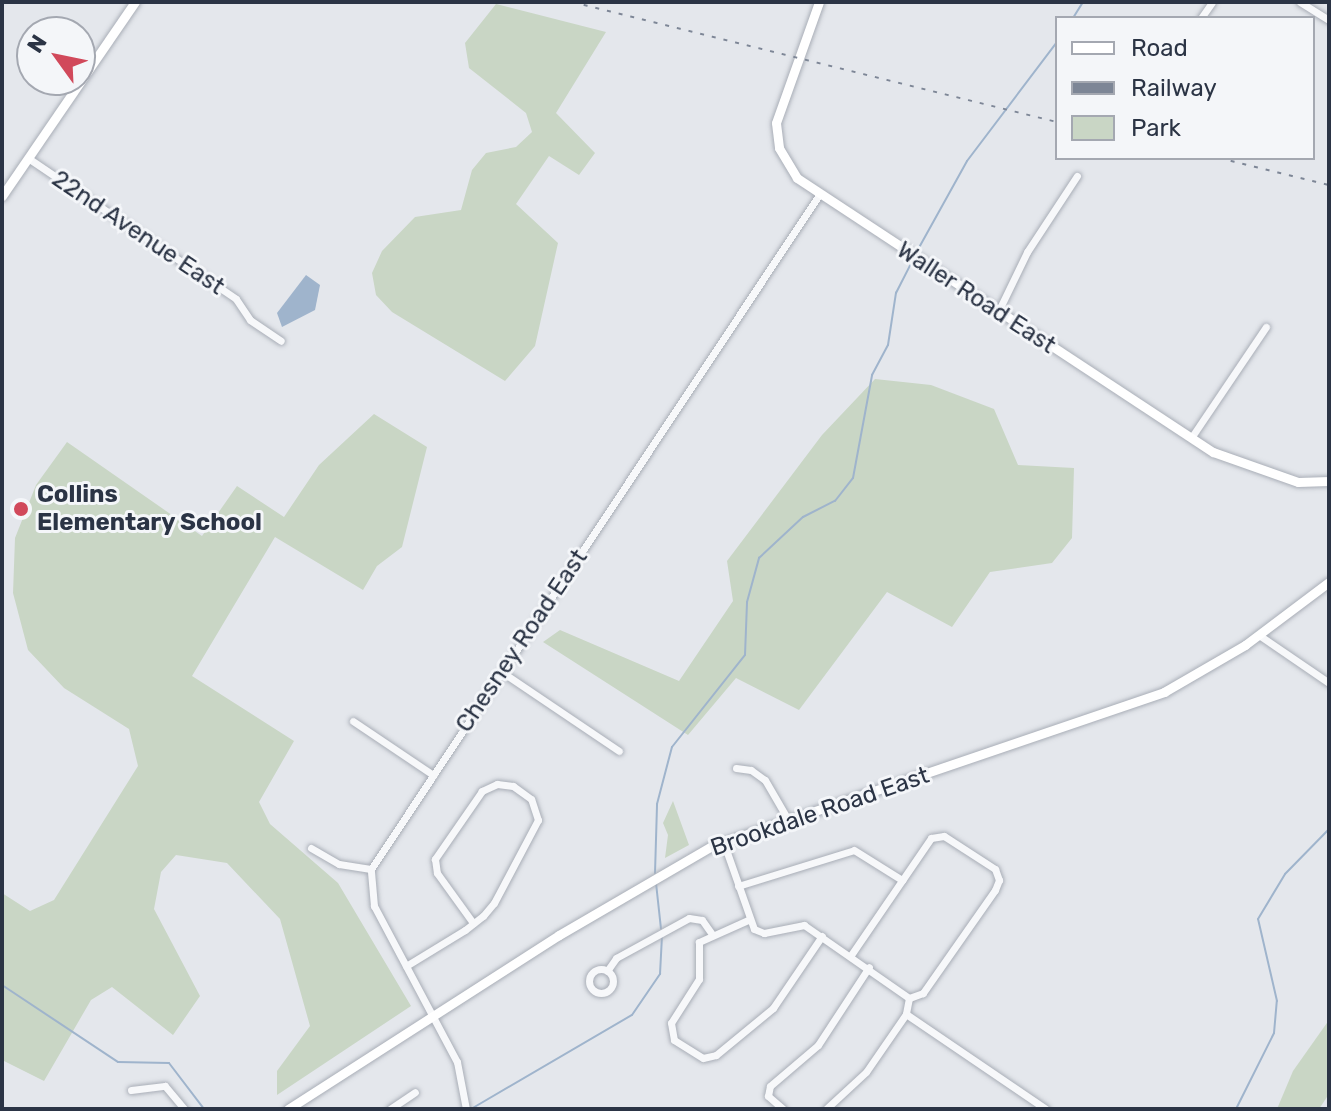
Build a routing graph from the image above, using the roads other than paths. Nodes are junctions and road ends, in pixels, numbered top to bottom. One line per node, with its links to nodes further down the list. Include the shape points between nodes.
1 (135, 2): 5 (main road)
2 (819, 2): 7 (main road, Waller Road East, via 776,134 787,165)
3 (1300, 2): 4 (street)
4 (1329, 20)
5 (28, 158): 8 (main road); 11 (street, 22nd Avenue East, via 236,299 250,320)
6 (1077, 176): 9 (street, via 1027,252)
7 (819, 195): 9 (main road, Waller Road East); 16 (street, Chesney Road East)
8 (2, 196)
9 (998, 312): 12 (main road, Waller Road East)
10 (1266, 327): 12 (street)
11 (281, 341)
12 (1191, 438): 13 (main road, Waller Road East, via 1253,469 1298,482)
13 (1329, 481)
14 (1329, 582): 15 (main road, Brookdale Road East)
15 (1259, 635): 17 (street); 22 (main road, Brookdale Road East, via 1198,676 1118,711)
16 (502, 672): 19 (street); 21 (street, Chesney Road East)
17 (1329, 683)
18 (353, 721): 21 (street)
19 (619, 751)
20 (736, 768): 22 (street, via 765,780)
21 (433, 775): 25 (street, Chesney Road East)
22 (787, 818): 23 (main road, Brookdale Road East)
23 (723, 841): 27 (street); 37 (main road, Brookdale Road East)
24 (311, 848): 25 (street, via 339,864)
25 (371, 869): 33 (street, via 374,906)
26 (902, 880): 27 (street, via 854,850); 32 (street); 36 (street, via 937,836 995,869 999,880 923,993)
27 (738, 886): 28 (street)
28 (748, 920): 30 (street); 31 (street, via 761,933 800,924)
29 (473, 923): 29 (street, via 494,903 538,820 531,799 517,788 497,784 480,793 434,864); 33 (street)
30 (711, 933): 31 (street, via 699,942 699,979 669,1032 708,1058 773,1008); 35 (street, via 702,920 689,918 616,958)
31 (822, 936): 32 (street)
32 (851, 955): 34 (street)
33 (406, 966): 37 (street)
34 (869, 967): 36 (street); 45 (street, via 818,1045 773,1082 768,1096)
35 (607, 971)
36 (909, 998): 38 (street)
37 (434, 1014): 42 (main road, Brookdale Road East); 44 (street)
38 (906, 1014): 46 (street, via 857,1083); 47 (street)
39 (131, 1090): 41 (street, via 165,1086)
40 (415, 1092): 43 (street)
41 (184, 1109)
42 (288, 1109)
43 (390, 1109)
44 (466, 1109)
45 (783, 1109)
46 (826, 1109)
47 (1046, 1109)

